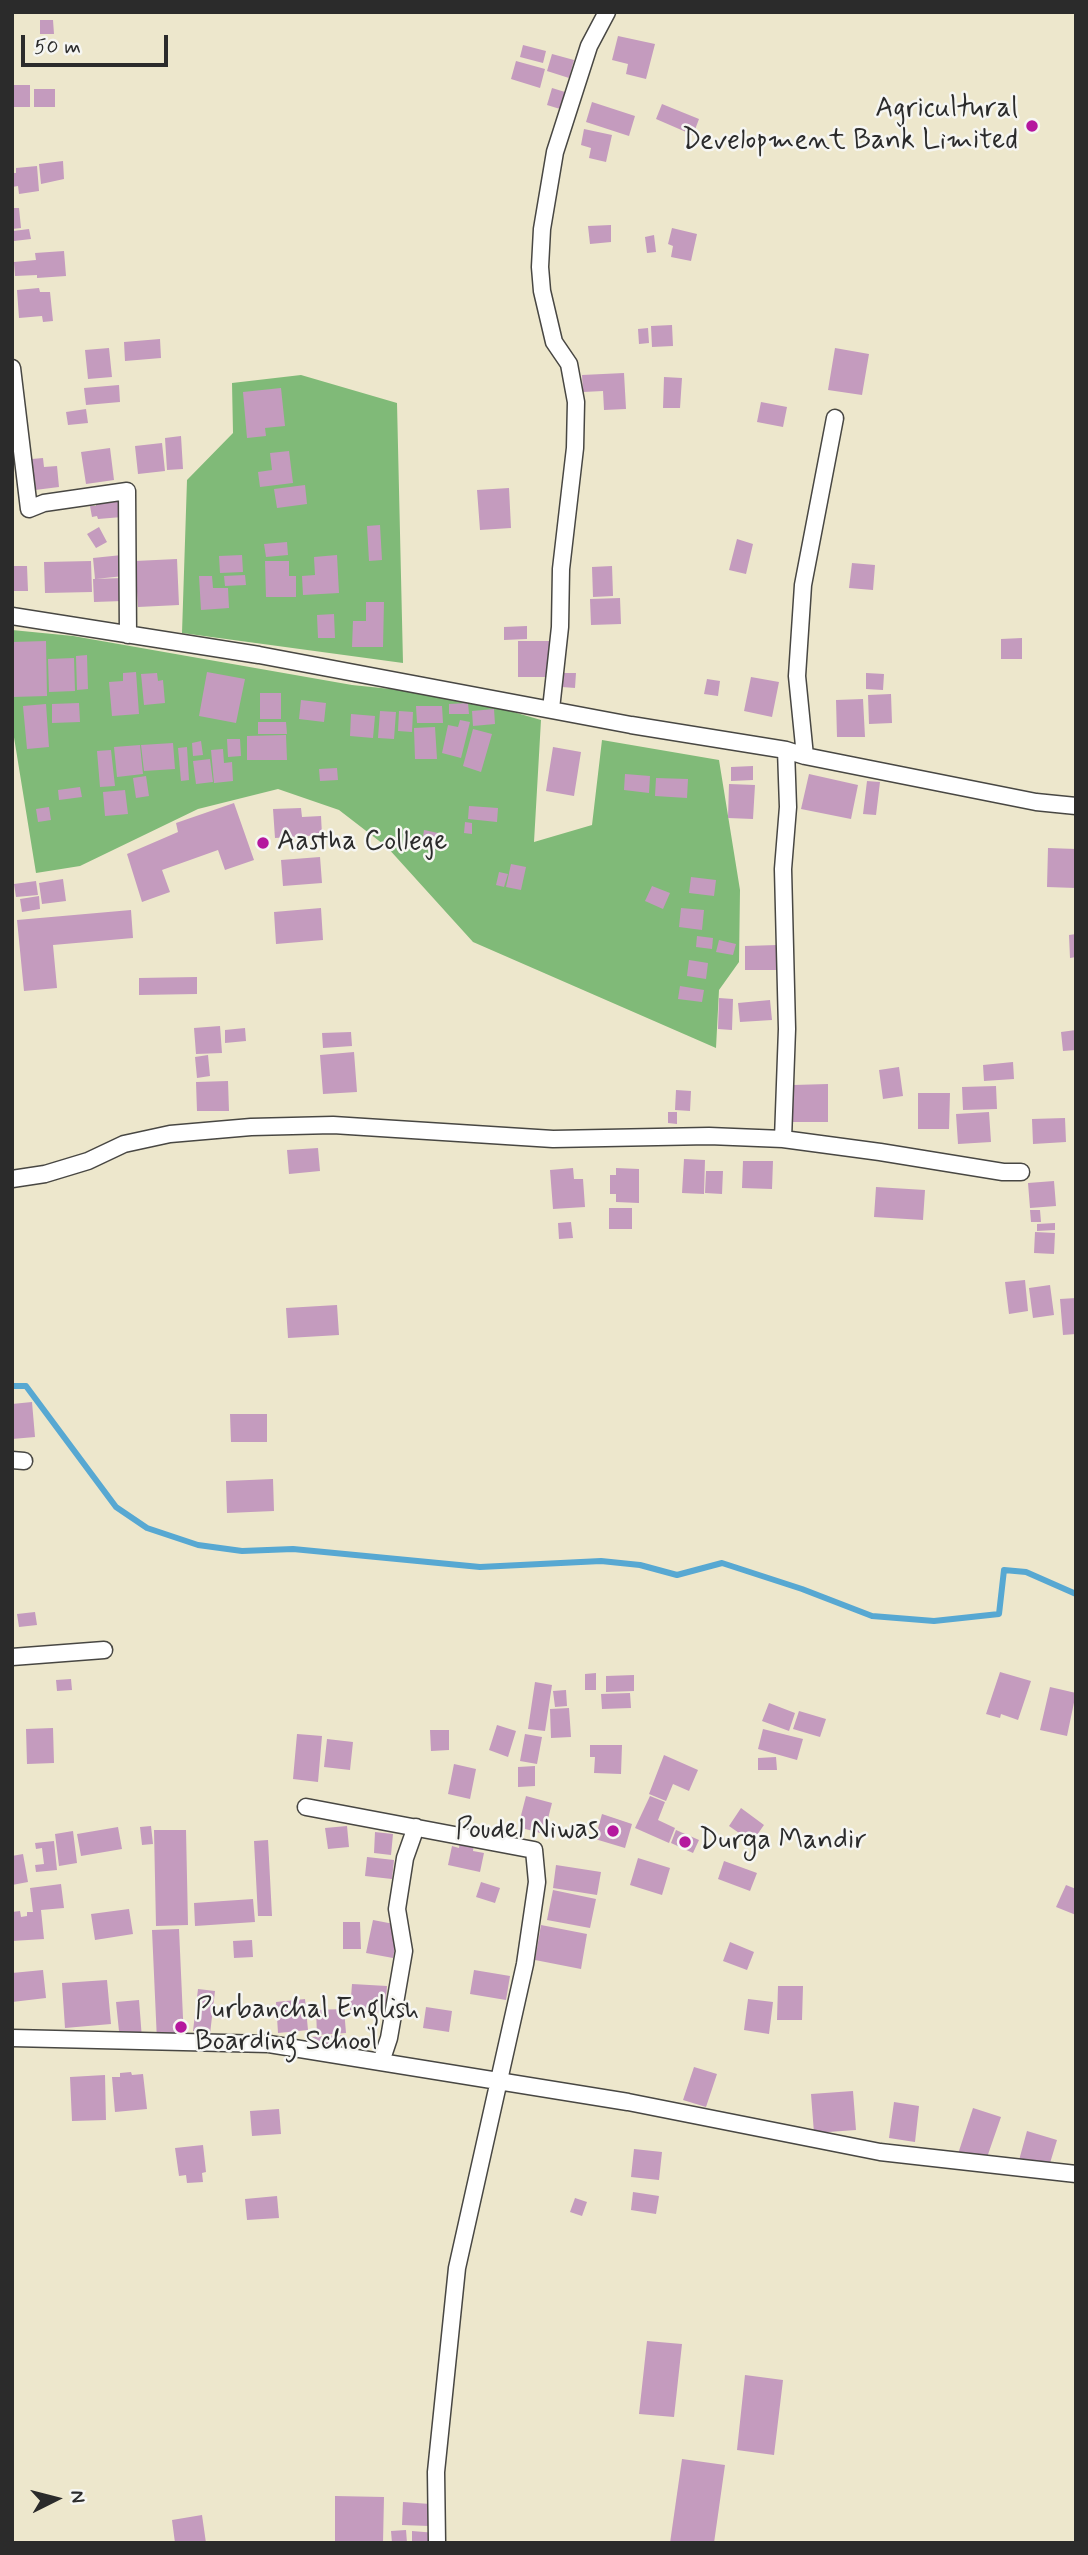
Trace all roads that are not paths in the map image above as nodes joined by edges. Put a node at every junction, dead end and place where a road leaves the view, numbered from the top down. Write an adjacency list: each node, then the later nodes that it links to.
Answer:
1 (607, 12): 6 (street)
2 (12, 368): 5 (street)
3 (835, 418): 8 (street)
4 (12, 616): 5 (street)
5 (128, 635): 6 (street)
6 (551, 709): 7 (street)
7 (786, 750): 8 (street); 10 (street)
8 (805, 756): 9 (street)
9 (1076, 806)
10 (783, 1139): 11 (street); 12 (street)
11 (1021, 1172)
12 (12, 1180)
13 (104, 1650): 14 (street)
14 (12, 1657)
15 (306, 1807): 16 (street)
16 (416, 1828): 18 (street); 19 (street)
17 (12, 2038): 18 (street)
18 (381, 2062): 19 (street)
19 (498, 2081): 20 (street); 21 (street)
20 (1076, 2174)
21 (437, 2543)

